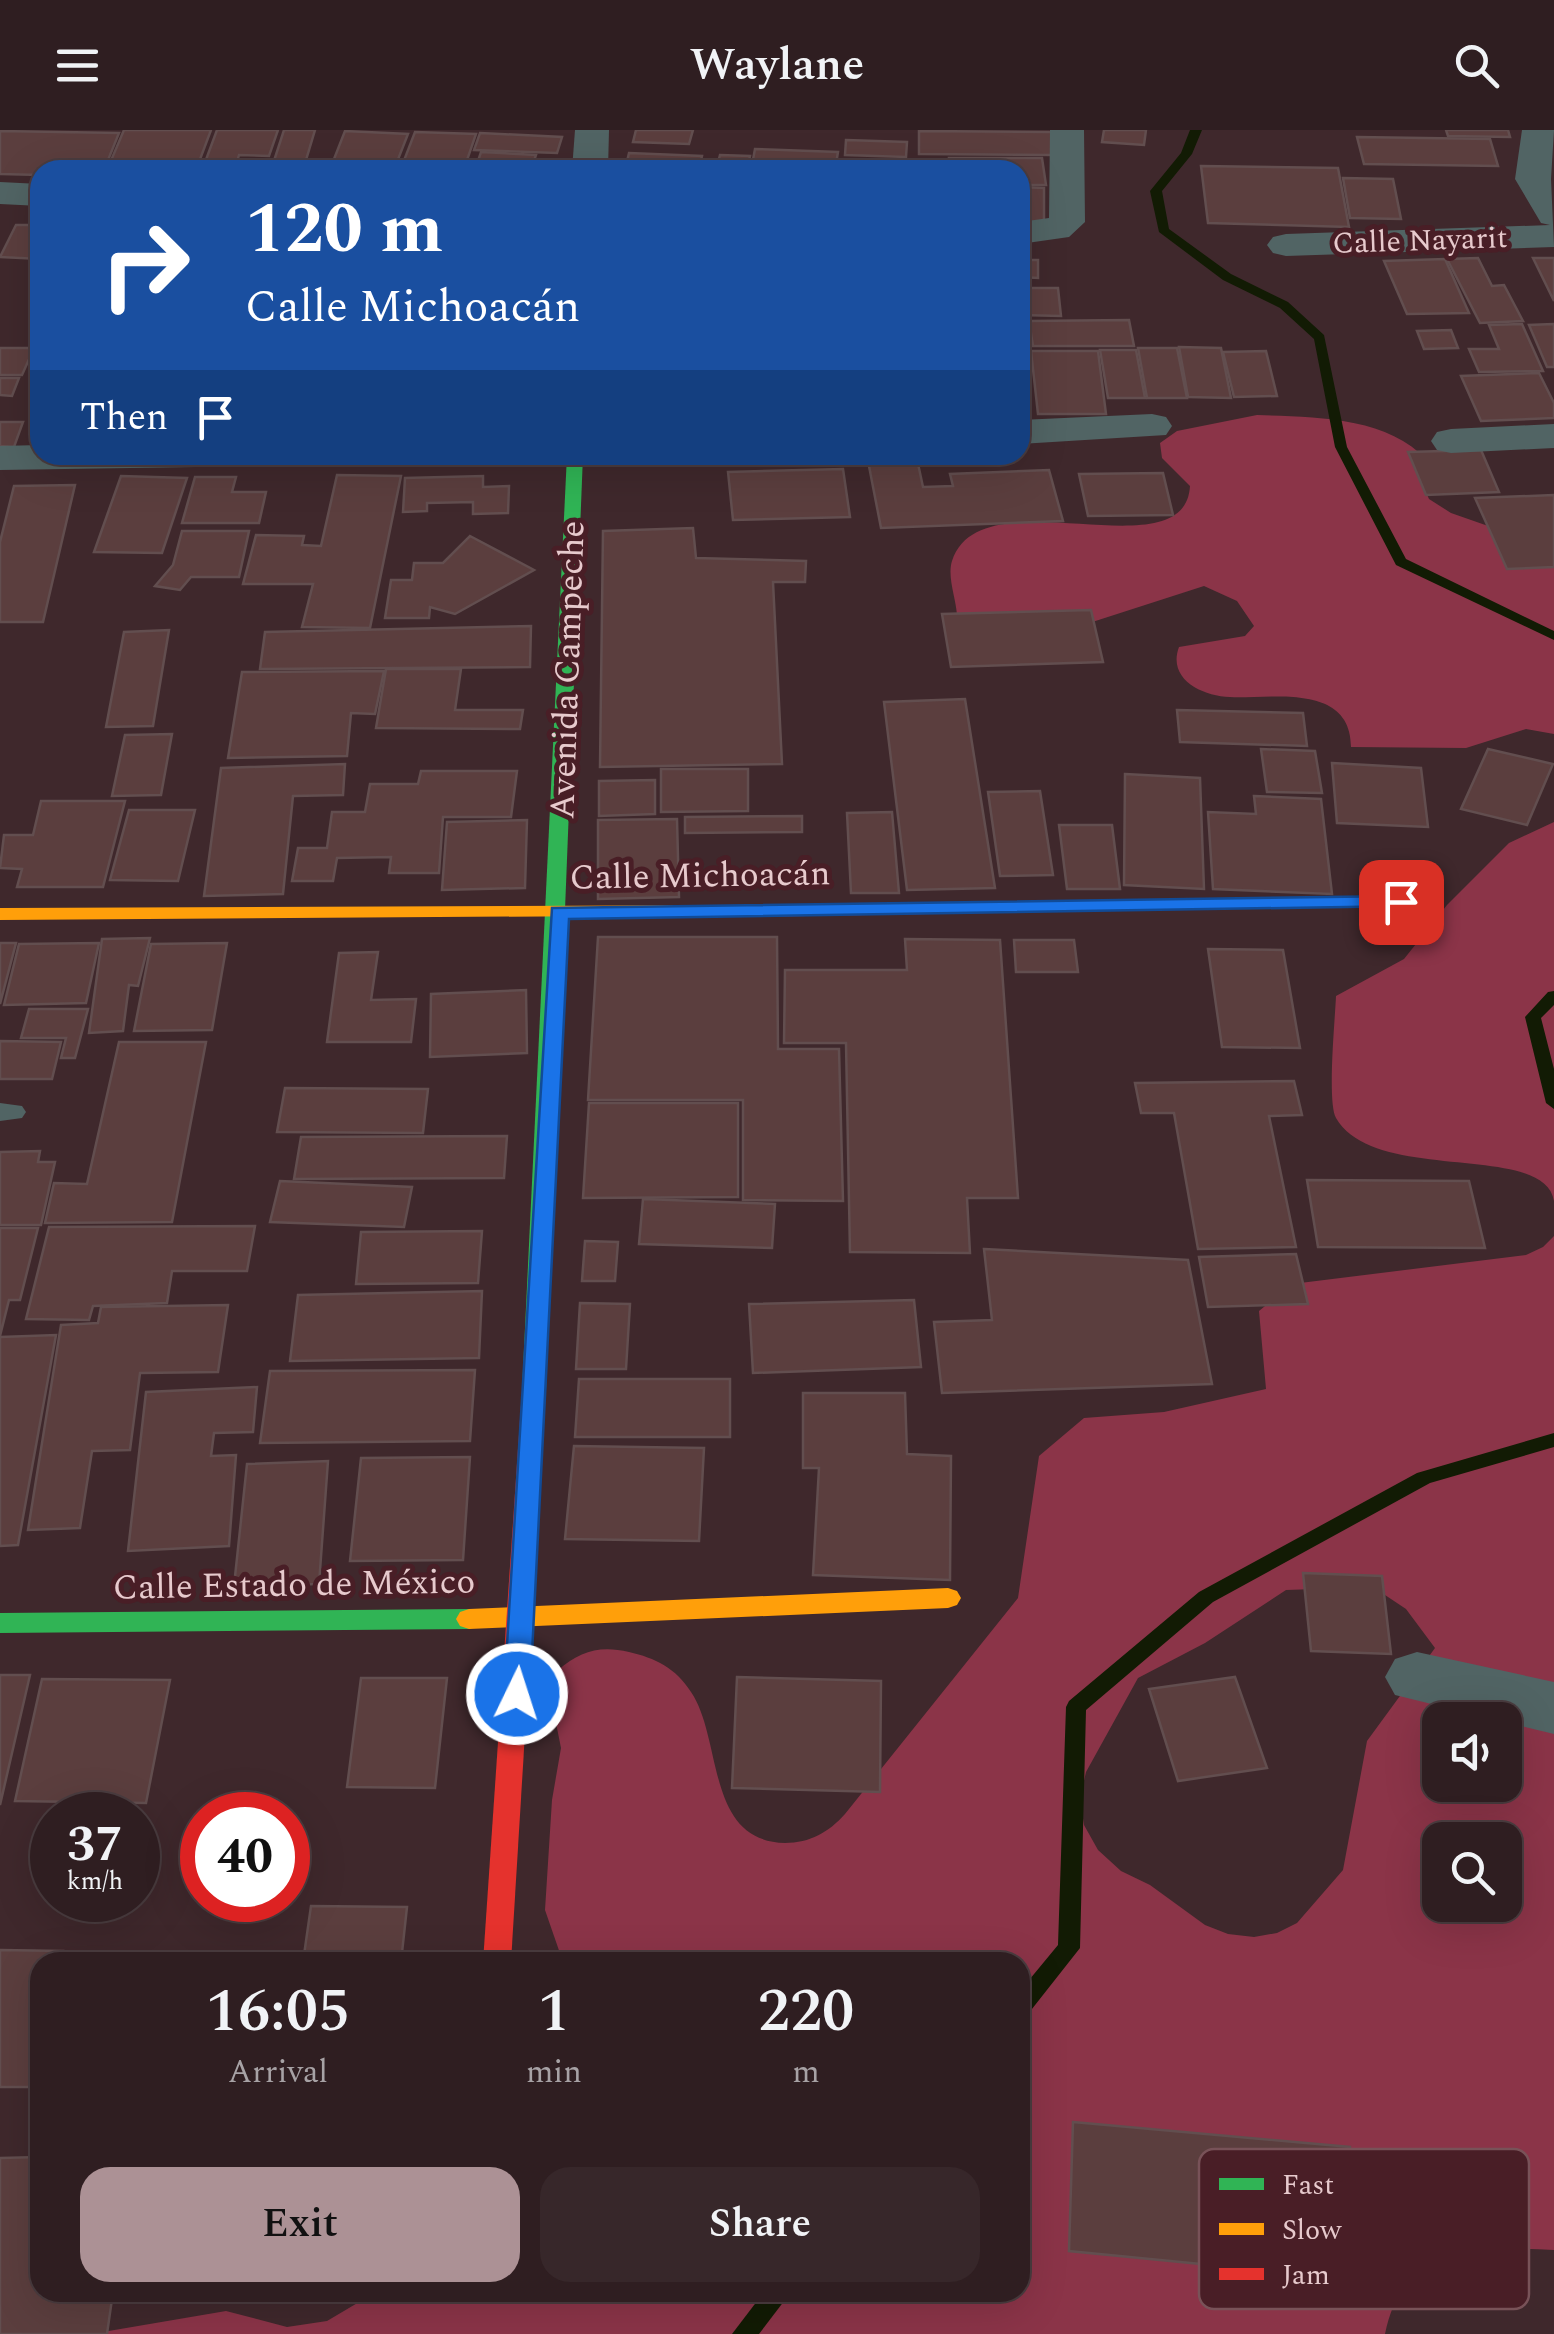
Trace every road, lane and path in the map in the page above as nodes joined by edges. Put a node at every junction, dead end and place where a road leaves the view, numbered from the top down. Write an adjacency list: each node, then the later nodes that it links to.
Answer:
1 (592, 130): 4 (street)
2 (1068, 130): 8 (street)
3 (1539, 130): 7 (street)
4 (590, 160)
5 (0, 193): 6 (street)
6 (30, 194)
7 (1554, 215)
8 (1038, 231)
9 (1554, 236): 10 (street, Calle Nayarit)
10 (1286, 246)
11 (1152, 426): 12 (street)
12 (1030, 432)
13 (1554, 436): 14 (street)
14 (1451, 441)
15 (0, 458): 16 (street)
16 (30, 458)
17 (576, 465): 19 (street, Avenida Campeche)
18 (1401, 902): 19 (street, Calle Michoacán)
19 (559, 913): 20 (street, Calle Michoacán); 22 (street, Avenida Campeche)
20 (0, 914)
21 (948, 1598): 22 (street, Calle Estado de México)
22 (523, 1618): 23 (street, Calle Estado de México); 26 (street, Avenida Campeche)
23 (0, 1624)
24 (1416, 1676): 25 (street)
25 (1554, 1708)
26 (498, 1952)

